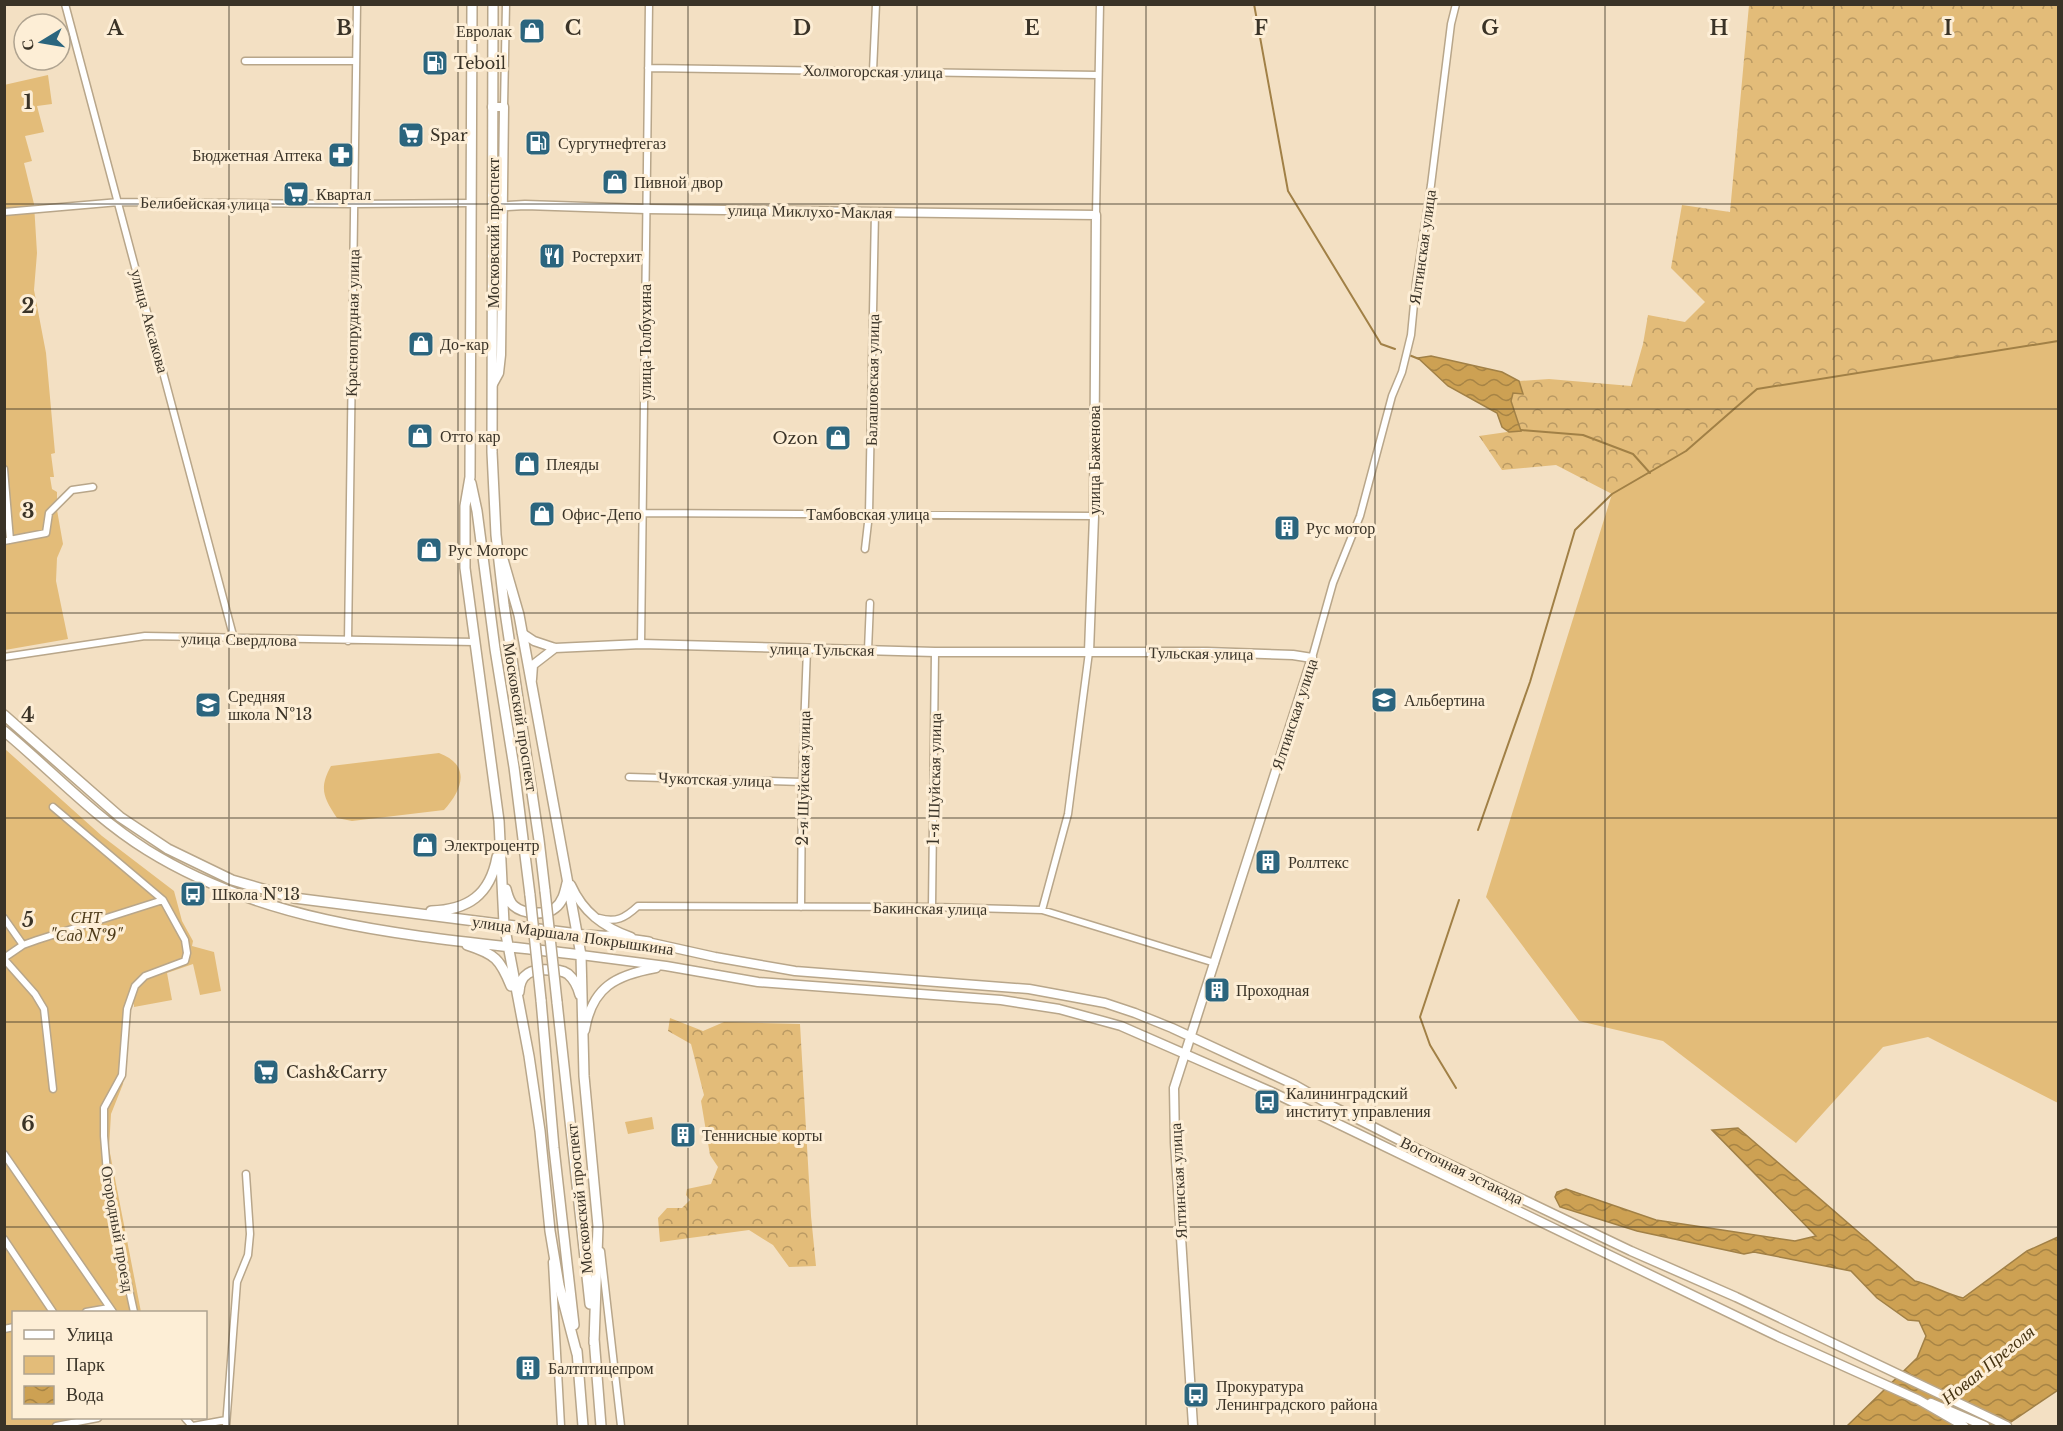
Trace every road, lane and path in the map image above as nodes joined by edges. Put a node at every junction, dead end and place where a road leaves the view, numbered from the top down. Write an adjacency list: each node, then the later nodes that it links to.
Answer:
1 (65, 4): 18 (street, улица Аксакова)
2 (357, 4): 10 (street, Краснопрудная улица)
3 (472, 4): 19 (main road, Московский проспект)
4 (492, 4): 15 (main road, Московский проспект)
5 (506, 4): 16 (street)
6 (649, 4): 12 (street, улица Толбухина)
7 (876, 4): 13 (street)
8 (1100, 4): 14 (street, улица Баженова)
9 (1456, 4): 50 (street, Ялтинская улица)
10 (356, 61): 11 (street); 20 (street, Краснопрудная улица)
11 (245, 62)
12 (648, 68): 13 (street, Холмогорская улица); 24 (street, улица Толбухина)
13 (873, 70): 14 (street, Холмогорская улица)
14 (1098, 75): 27 (street, улица Баженова)
15 (492, 107): 16 (main road); 22 (main road, Московский проспект)
16 (504, 107): 17 (main road)
17 (504, 187): 21 (main road); 23 (main road)
18 (119, 202): 20 (street, Белибейская улица); 25 (street, Белибейская улица); 40 (street, улица Аксакова)
19 (471, 203): 20 (street, Белибейская улица); 30 (main road, Московский проспект)
20 (354, 204): 41 (street, Краснопрудная улица)
21 (525, 205): 23 (main road, улица Миклухо-Маклая); 24 (main road, улица Миклухо-Маклая)
22 (493, 207): 23 (main road, улица Миклухо-Маклая); 28 (main road, Московский проспект)
23 (504, 207): 28 (main road)
24 (646, 209): 26 (main road, улица Миклухо-Маклая); 32 (street, улица Толбухина)
25 (4, 212)
26 (875, 212): 27 (main road, улица Миклухо-Маклая); 33 (street, Балашовская улица)
27 (1096, 215): 34 (main road, улица Баженова)
28 (493, 384): 36 (main road, Московский проспект)
29 (4, 469): 35 (street)
30 (470, 477): 42 (main road); 93 (main road, Московский проспект, bridge)
31 (93, 487): 35 (street)
32 (644, 513): 33 (street, Тамбовская улица); 43 (street, улица Толбухина)
33 (869, 514): 34 (street, Тамбовская улица); 37 (street, Балашовская улица)
34 (1094, 516): 48 (main road, улица Баженова)
35 (7, 540)
36 (497, 542): 39 (main road); 92 (main road, Московский проспект, bridge)
37 (865, 549)
38 (870, 603): 46 (street)
39 (522, 633): 44 (main road); 51 (main road)
40 (234, 639): 41 (street, улица Свердлова); 49 (street, улица Свердлова)
41 (348, 641): 42 (street, улица Свердлова)
42 (475, 642): 57 (main road)
43 (641, 644): 44 (main road, улица Тульская); 45 (main road, улица Тульская)
44 (555, 648): 51 (main road)
45 (807, 649): 46 (main road, улица Тульская); 55 (street, 2-я Шуйская улица)
46 (868, 650): 47 (main road, улица Тульская)
47 (935, 652): 48 (main road, улица Тульская); 62 (street, 1-я Шуйская улица)
48 (1089, 652): 50 (main road, Тульская улица); 63 (street, улица Баженова)
49 (4, 657)
50 (1312, 658): 76 (main road, Ялтинская улица)
51 (531, 683): 59 (main road)
52 (4, 715): 64 (main road, улица Маршала Покрышкина)
53 (4, 731): 70 (main road, улица Маршала Покрышкина)
54 (629, 777): 55 (street, Чукотская улица)
55 (802, 782): 61 (street, 2-я Шуйская улица)
56 (53, 807): 60 (street)
57 (500, 840): 58 (main road); 64 (main road)
58 (501, 873): 59 (main road); 67 (main road)
59 (568, 880): 65 (main road); 68 (main road)
60 (163, 900): 72 (street); 91 (street, Огородный проезд)
61 (801, 907): 62 (street, Бакинская улица); 65 (street, Бакинская улица)
62 (932, 907): 63 (street, Бакинская улица)
63 (1042, 910): 76 (street, Бакинская улица)
64 (402, 912): 67 (main road, улица Маршала Покрышкина)
65 (589, 914): 71 (main road)
66 (4, 918): 72 (street)
67 (504, 924): 68 (main road, улица Маршала Покрышкина); 73 (main road)
68 (578, 934): 69 (main road, улица Маршала Покрышкина); 74 (main road)
69 (608, 936): 71 (main road, улица Маршала Покрышкина)
70 (449, 939): 73 (main road, улица Маршала Покрышкина); 78 (main road)
71 (649, 942): 80 (main road, улица Маршала Покрышкина)
72 (23, 945): 75 (street)
73 (508, 946): 74 (main road, улица Маршала Покрышкина); 78 (main road)
74 (581, 955): 77 (main road, улица Маршала Покрышкина); 79 (main road)
75 (4, 958): 83 (street)
76 (1215, 963): 80 (main road, Ялтинская улица)
77 (666, 966): 81 (main road); 82 (main road, улица Маршала Покрышкина)
78 (518, 1002): 79 (main road); 87 (main road)
79 (583, 1003): 81 (main road)
80 (1191, 1036): 82 (main road, Ялтинская улица); 106 (main road, Восточная эстакада)
81 (583, 1043): 86 (main road)
82 (1184, 1054): 94 (main road, Восточная эстакада); 103 (main road, Ялтинская улица)
83 (53, 1089)
84 (4, 1154): 89 (street)
85 (246, 1174): 96 (street)
86 (598, 1226): 92 (main road); 102 (street, Московский проспект)
87 (550, 1231): 93 (main road); 99 (street)
88 (4, 1239): 90 (street)
89 (111, 1310)
90 (52, 1311)
91 (134, 1311)
92 (594, 1343): 101 (main road, Московский проспект)
93 (577, 1354): 100 (main road, Московский проспект)
94 (1919, 1400): 104 (main road); 105 (main road)
95 (93, 1419): 97 (street)
96 (226, 1423): 98 (street)
97 (56, 1426)
98 (192, 1426)
99 (561, 1426)
100 (583, 1426)
101 (601, 1426)
102 (621, 1426)
103 (1193, 1426)
104 (1964, 1426)
105 (1985, 1426)
106 (2007, 1426)

